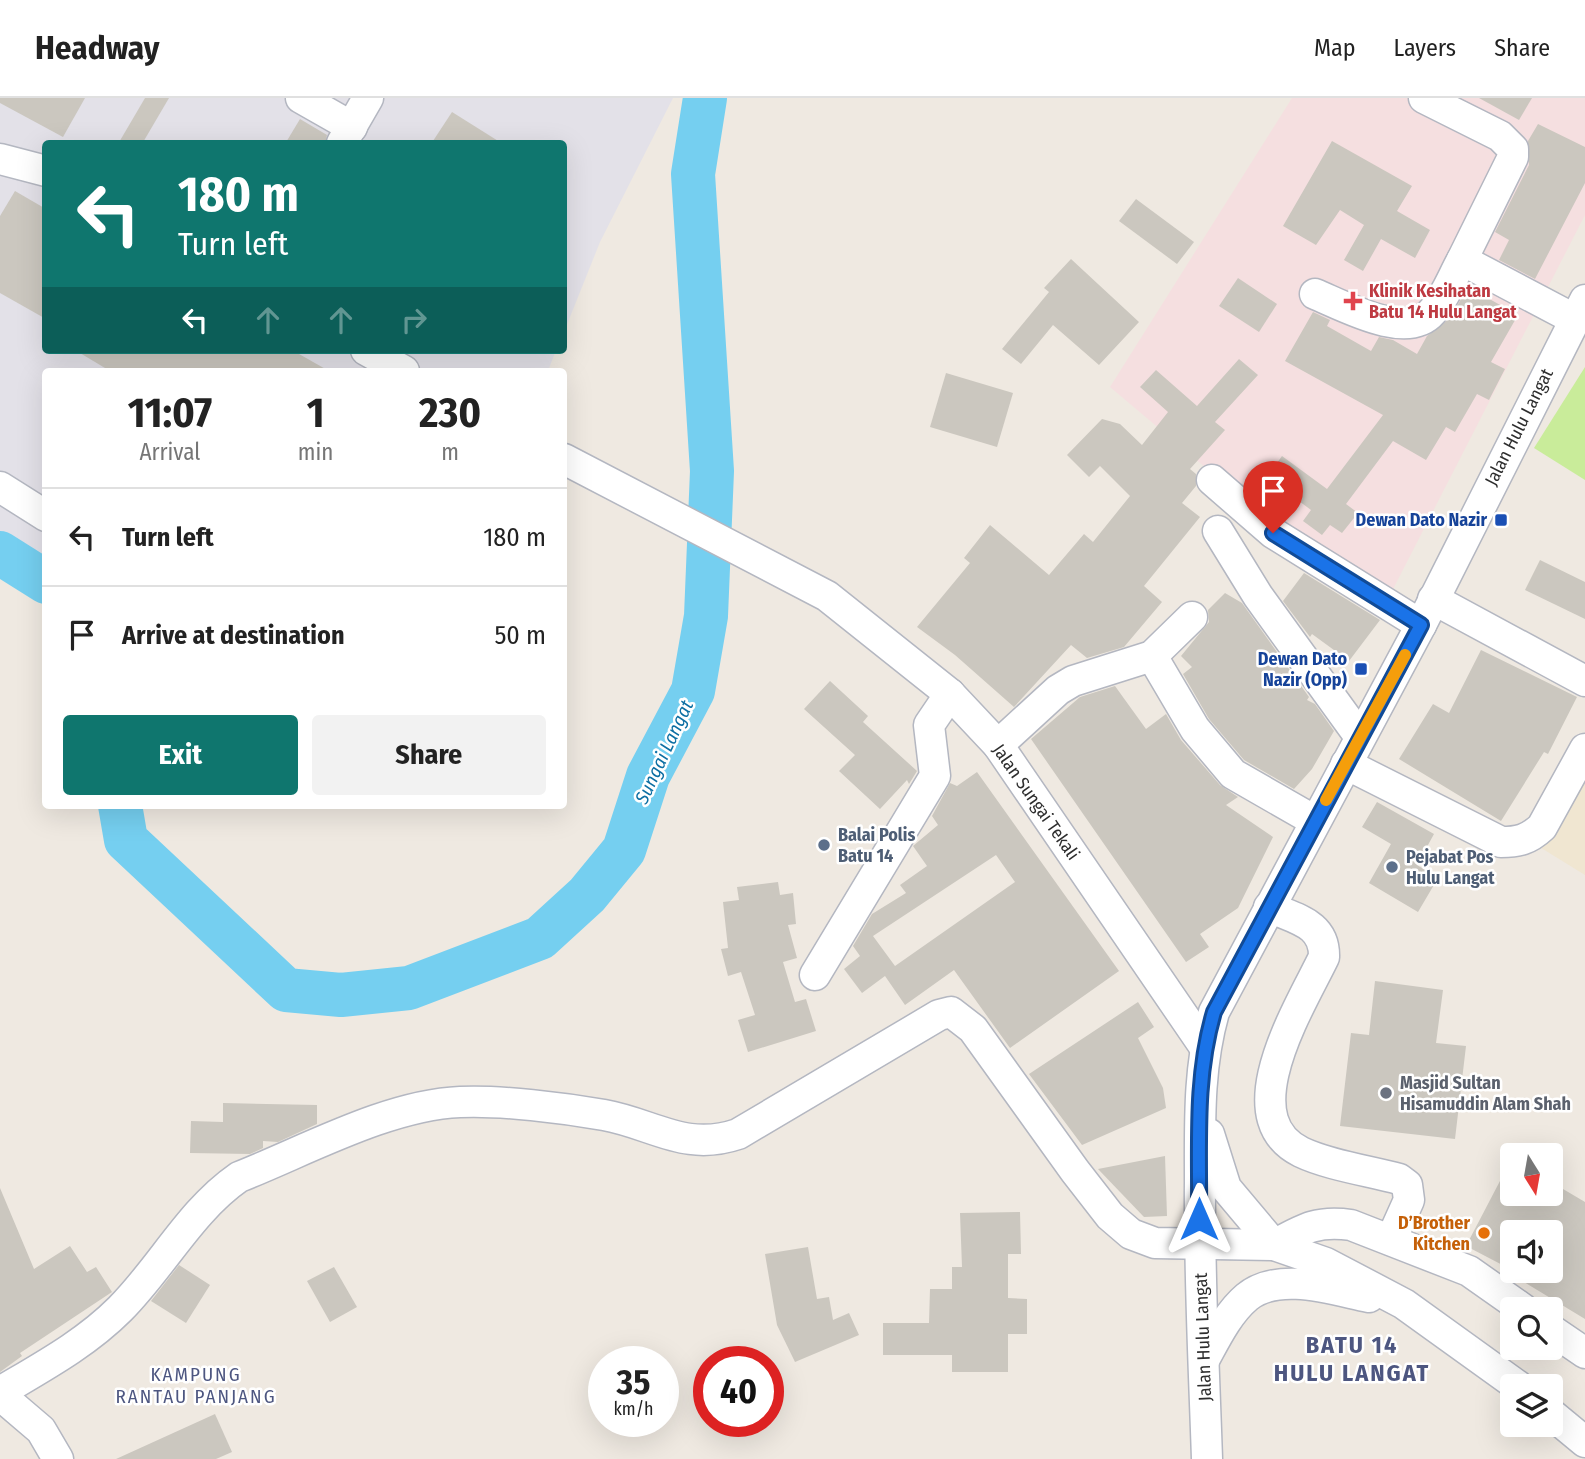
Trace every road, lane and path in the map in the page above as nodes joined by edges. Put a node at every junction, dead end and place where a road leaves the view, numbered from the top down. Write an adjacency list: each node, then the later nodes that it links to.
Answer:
1 (301, 98): 4 (street)
2 (368, 98): 4 (street)
3 (1424, 98): 7 (street)
4 (347, 135)
5 (0, 159): 6 (street)
6 (42, 170)
7 (1462, 260): 8 (street); 9 (street)
8 (1315, 294)
9 (1579, 310): 17 (street, Jalan Hulu Langat)
10 (373, 354): 11 (street)
11 (399, 368)
12 (567, 461): 21 (street, Jalan Sungai Tekali)
13 (1212, 480): 17 (street)
14 (0, 487): 15 (street)
15 (42, 513)
16 (1218, 531): 22 (street)
17 (1427, 612): 20 (street); 22 (street, Jalan Hulu Langat)
18 (1192, 617): 19 (street)
19 (1152, 656): 23 (street); 26 (street)
20 (1585, 681)
21 (950, 694): 23 (street, Jalan Sungai Tekali); 28 (street)
22 (1360, 737): 25 (street, Jalan Hulu Langat)
23 (998, 745): 29 (street, Jalan Sungai Tekali)
24 (1585, 749): 25 (street)
25 (1346, 764): 26 (street, Jalan Hulu Langat)
26 (1315, 821): 27 (street, Jalan Hulu Langat)
27 (1269, 907): 29 (street, Jalan Hulu Langat); 30 (street)
28 (815, 975)
29 (1204, 1046): 31 (street, Jalan Hulu Langat); 32 (street)
30 (1391, 1240): 32 (street); 33 (street)
31 (1199, 1243): 32 (street); 37 (street, Jalan Hulu Langat); 39 (street)
32 (1274, 1245): 34 (street)
33 (1506, 1297)
34 (1404, 1304): 37 (street); 38 (street)
35 (1563, 1338): 36 (street)
36 (1585, 1353)
37 (1204, 1360): 43 (street, Jalan Hulu Langat)
38 (1501, 1374)
39 (0, 1394): 42 (street)
40 (1563, 1424): 41 (street)
41 (1585, 1442)
42 (58, 1459)
43 (1208, 1459)

